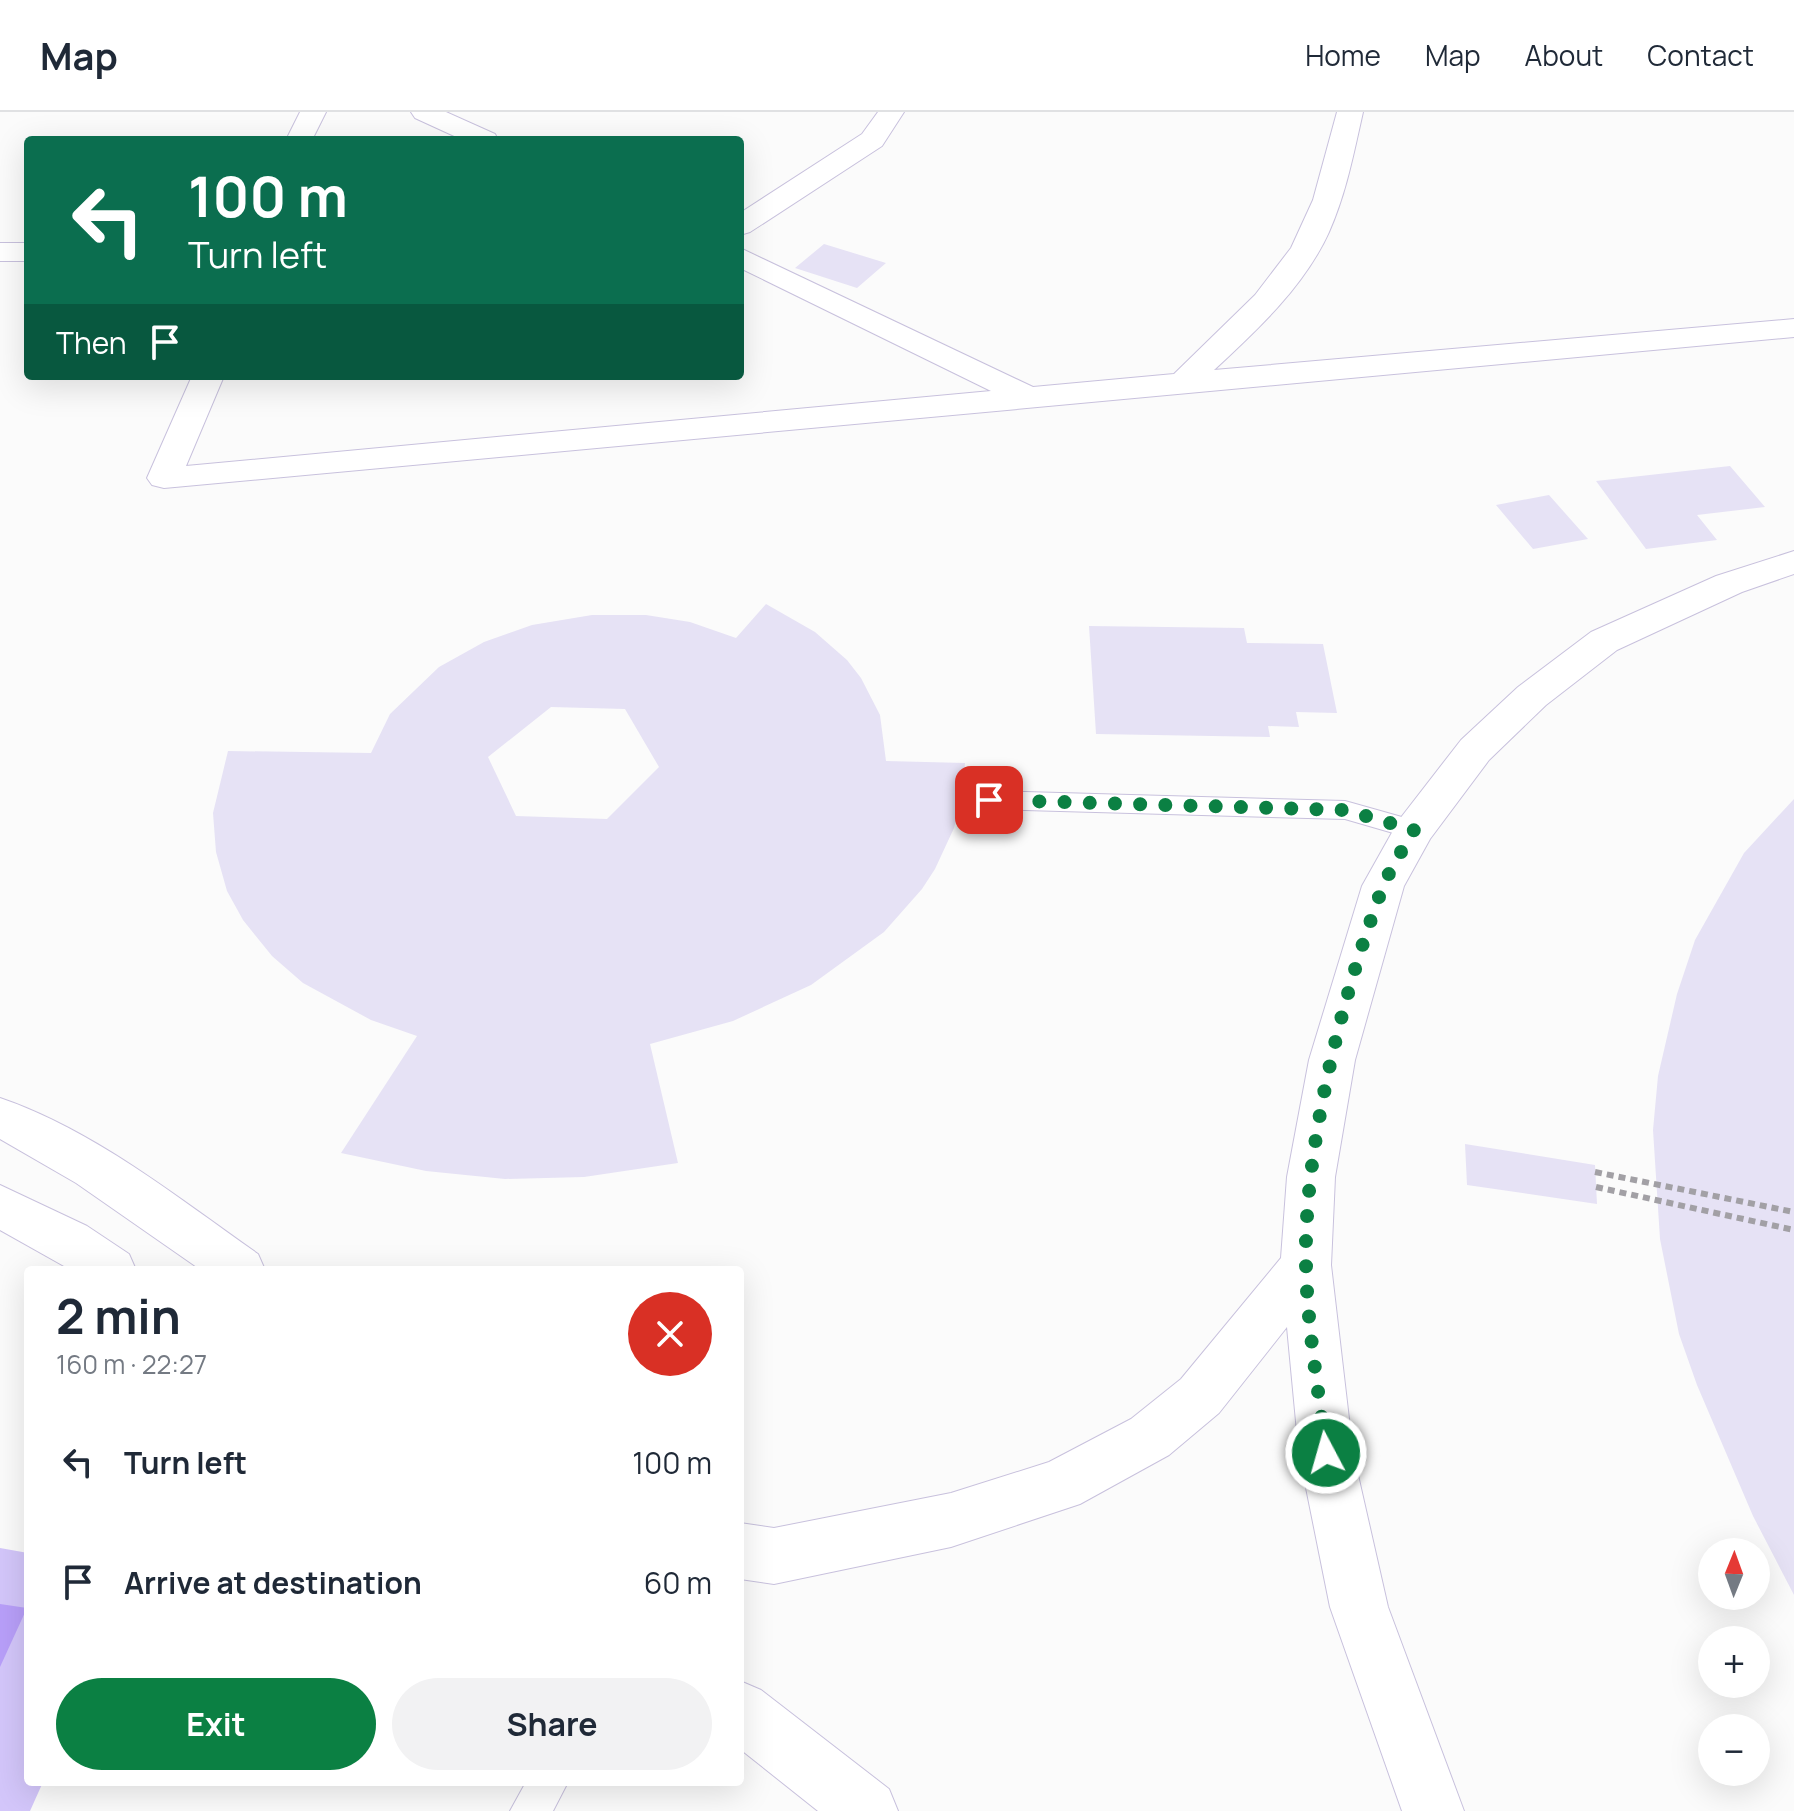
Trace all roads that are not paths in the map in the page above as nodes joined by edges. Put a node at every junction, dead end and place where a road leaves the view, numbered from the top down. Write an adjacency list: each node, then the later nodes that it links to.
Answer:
1 (313, 112): 5 (street)
2 (424, 112): 6 (street)
3 (891, 112): 7 (street)
4 (1350, 112): 13 (street)
5 (301, 136)
6 (476, 136)
7 (744, 223)
8 (0, 252): 9 (street)
9 (24, 252)
10 (744, 259): 14 (street)
11 (1794, 328): 13 (street)
12 (206, 380): 14 (street)
13 (1185, 381): 14 (street)
14 (1030, 398)
15 (1794, 562): 17 (street)
16 (989, 800): 17 (lane)
17 (1414, 830): 20 (street)
18 (0, 1117): 22 (street)
19 (0, 1206): 21 (street)
20 (1306, 1265): 23 (street); 28 (street)
21 (105, 1266)
22 (234, 1266)
23 (744, 1552)
24 (744, 1714): 27 (street)
25 (546, 1786): 26 (lane)
26 (530, 1811)
27 (867, 1811)
28 (1433, 1811)

